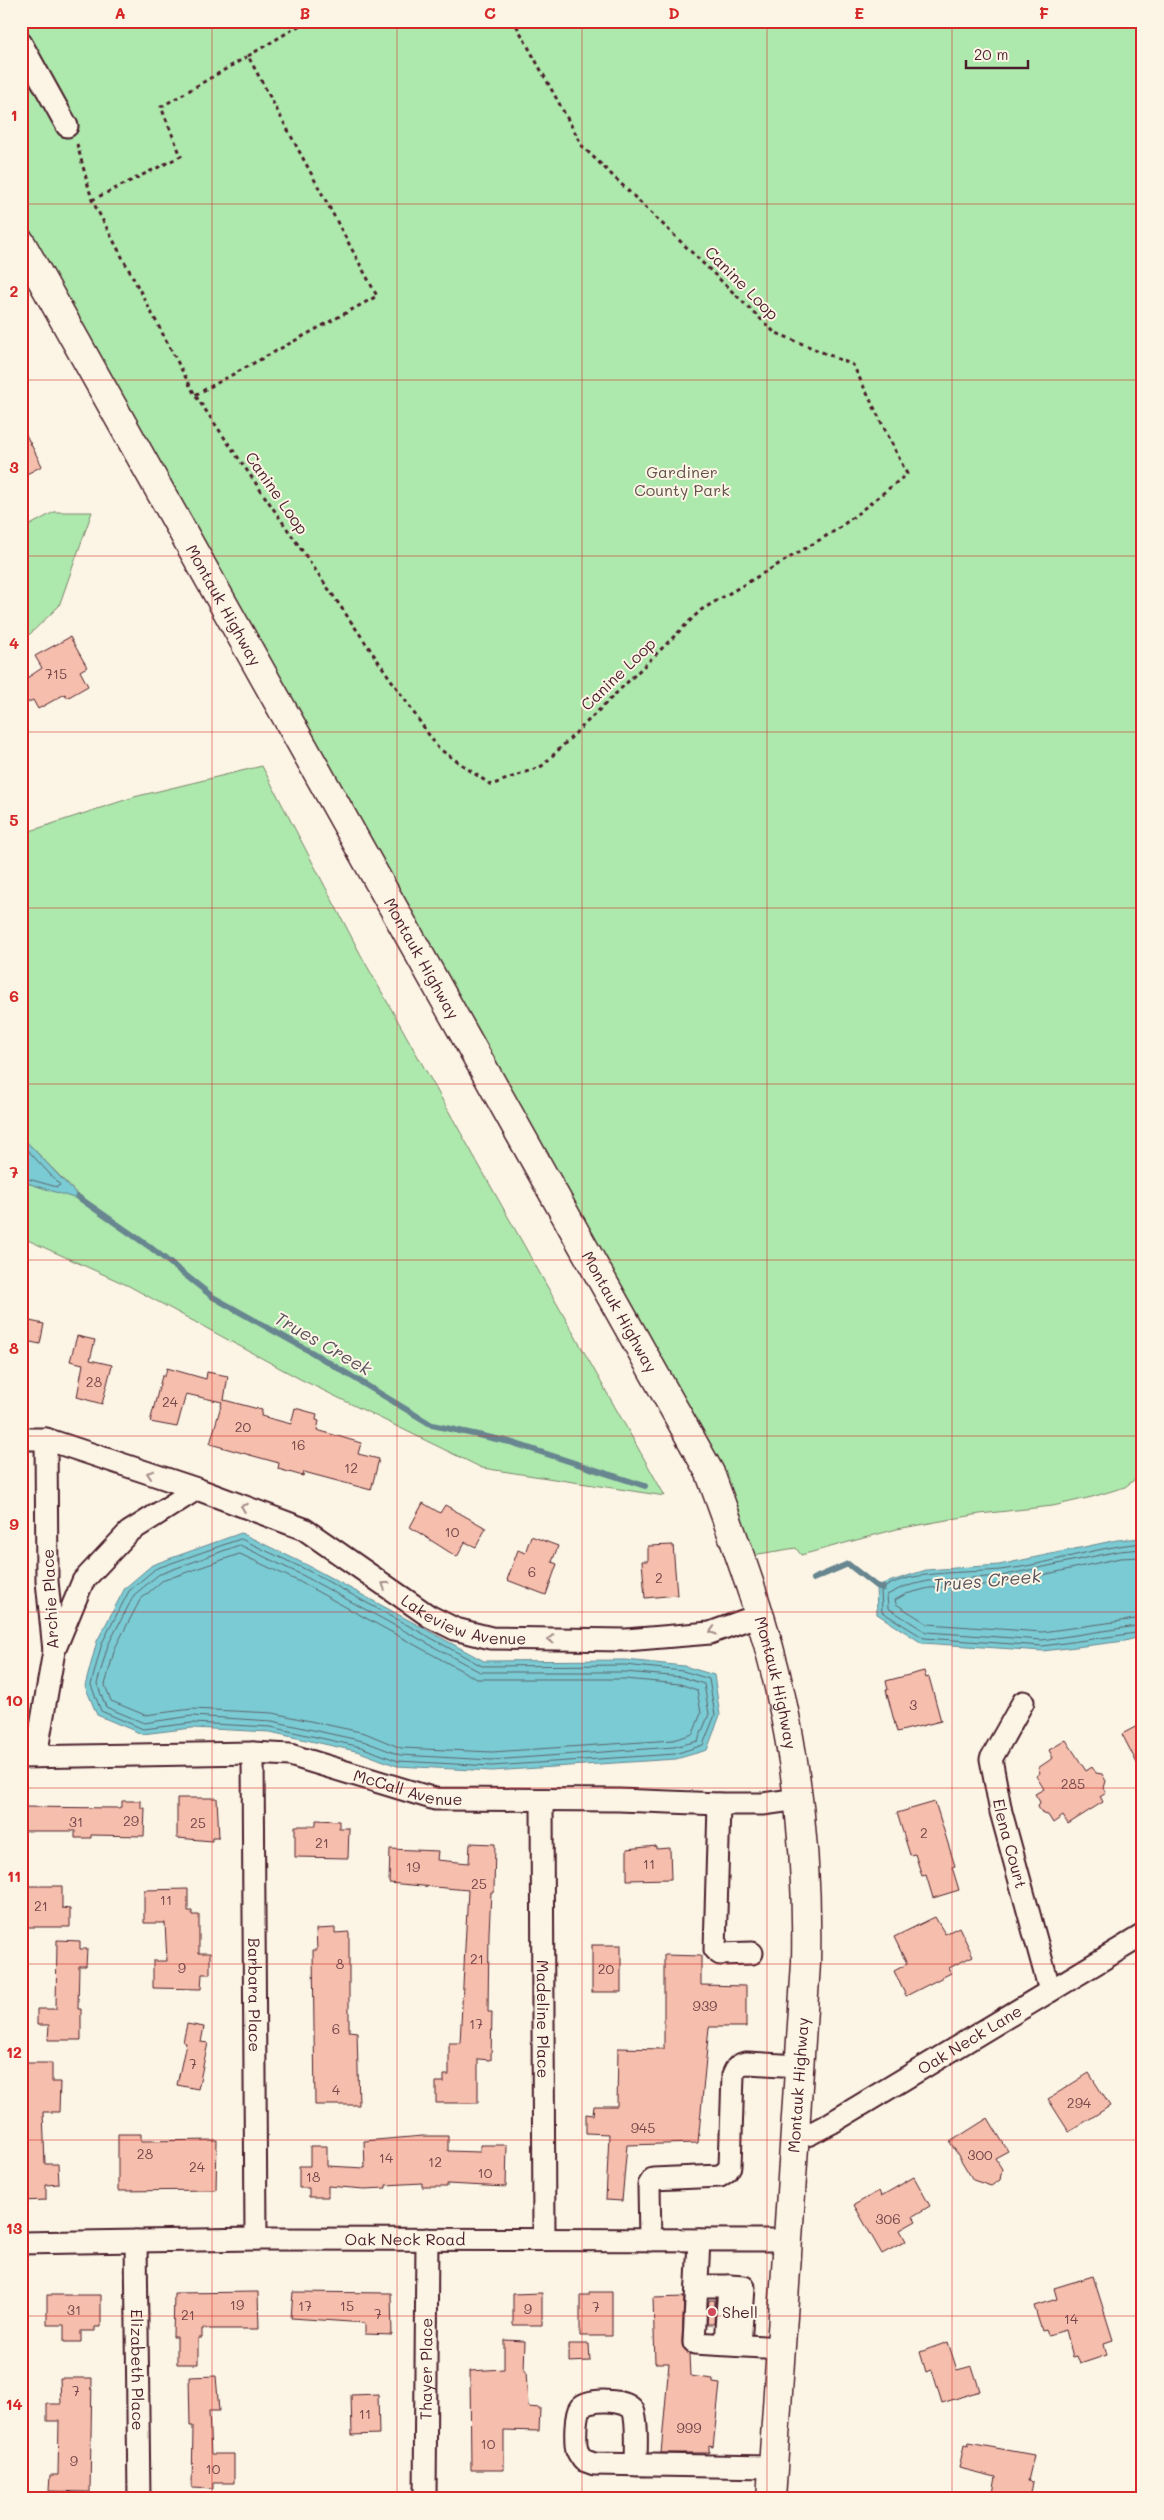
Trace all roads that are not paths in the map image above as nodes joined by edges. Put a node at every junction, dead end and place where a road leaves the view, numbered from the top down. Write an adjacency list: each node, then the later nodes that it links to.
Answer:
1 (21, 43): 2 (street)
2 (67, 126)
3 (21, 243): 7 (main road, Montauk Highway)
4 (21, 1439): 5 (street, Lakeview Avenue)
5 (46, 1440): 6 (street, Lakeview Avenue, one-way to 5); 8 (street, Archie Place)
6 (196, 1489): 7 (street, Lakeview Avenue, one-way to 6); 8 (street)
7 (759, 1615): 12 (main road, Montauk Highway)
8 (54, 1650): 11 (street, Archie Place)
9 (1022, 1702): 17 (street, Elena Court)
10 (253, 1753): 11 (street, McCall Avenue); 13 (street, McCall Avenue); 21 (street, Barbara Place)
11 (29, 1756)
12 (799, 1799): 14 (street, McCall Avenue); 18 (main road, Montauk Highway)
13 (542, 1800): 14 (street, McCall Avenue); 20 (street, Madeline Place)
14 (719, 1804): 16 (street)
15 (1143, 1935): 17 (street, Oak Neck Lane)
16 (752, 1953)
17 (1050, 1991): 19 (street, Oak Neck Lane)
18 (799, 2066): 19 (main road, Montauk Highway); 23 (street)
19 (794, 2138): 25 (main road, Montauk Highway)
20 (544, 2238): 22 (street, Oak Neck Road); 23 (street, Oak Neck Road)
21 (256, 2239): 22 (street, Oak Neck Road); 26 (street, Oak Neck Road)
22 (427, 2239): 34 (street, Thayer Place)
23 (650, 2240): 24 (street, Oak Neck Road)
24 (699, 2240): 25 (street, Oak Neck Road); 28 (street)
25 (787, 2240): 30 (main road, Montauk Highway)
26 (136, 2242): 27 (street, Oak Neck Road); 33 (street, Elizabeth Place)
27 (21, 2243)
28 (697, 2286): 29 (street); 29 (street)
29 (733, 2345): 30 (street)
30 (781, 2348): 32 (main road, Montauk Highway)
31 (636, 2464): 32 (street)
32 (773, 2467): 35 (main road, Montauk Highway)
33 (139, 2499)
34 (426, 2499)
35 (771, 2499)

